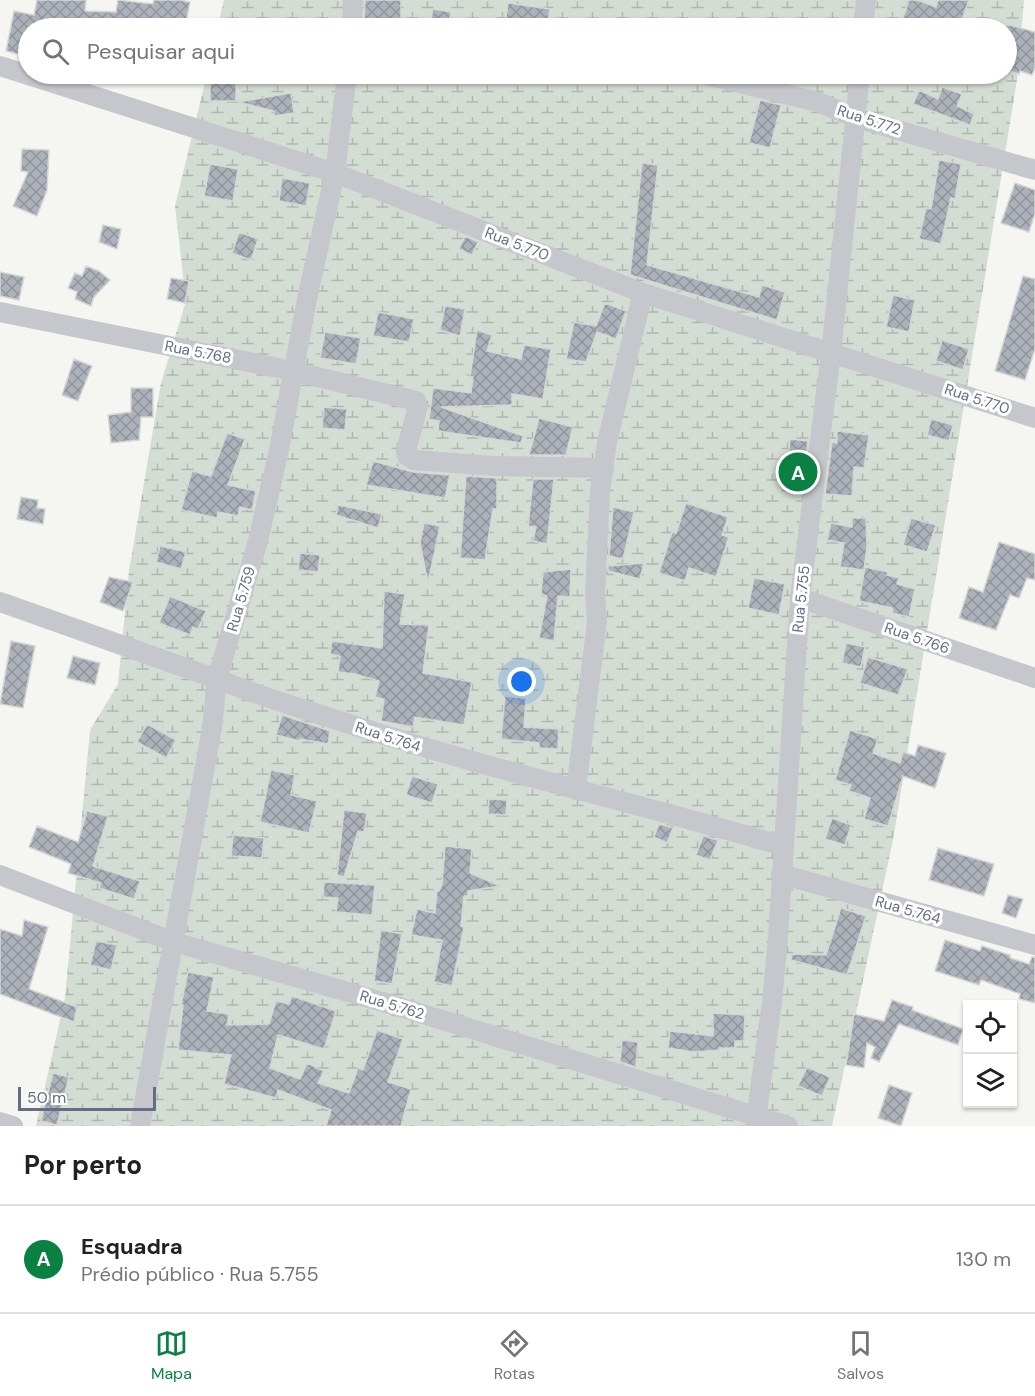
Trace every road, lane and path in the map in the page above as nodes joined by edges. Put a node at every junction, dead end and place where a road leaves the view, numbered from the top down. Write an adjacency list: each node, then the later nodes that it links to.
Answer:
1 (353, 0): 3 (street)
2 (866, 0): 4 (street)
3 (352, 18)
4 (864, 18)
5 (0, 66): 6 (street, Rua 5.770)
6 (18, 72)
7 (56, 84): 13 (street, Rua 5.770)
8 (346, 84): 13 (street, Rua 5.759)
9 (743, 84): 11 (street, Rua 5.772)
10 (859, 84): 11 (street, Rua 5.755)
11 (856, 118): 12 (street, Rua 5.772); 16 (street, Rua 5.755)
12 (1035, 170)
13 (335, 173): 14 (street, Rua 5.770); 17 (street, Rua 5.759)
14 (643, 293): 16 (street, Rua 5.770); 19 (street)
15 (0, 312): 17 (street, Rua 5.768)
16 (831, 353): 18 (street, Rua 5.770); 20 (street, Rua 5.755)
17 (293, 371): 19 (street, Rua 5.768); 23 (street, Rua 5.759)
18 (1035, 418)
19 (604, 468): 24 (street)
20 (800, 598): 22 (street, Rua 5.766); 25 (street, Rua 5.755)
21 (0, 602): 23 (street, Rua 5.764)
22 (1035, 678)
23 (217, 679): 24 (street, Rua 5.764); 28 (street, Rua 5.759)
24 (576, 790): 25 (street, Rua 5.764)
25 (783, 846): 26 (street, Rua 5.755)
26 (781, 874): 29 (street, Rua 5.764); 31 (street, Rua 5.755)
27 (0, 875): 28 (street, Rua 5.762)
28 (174, 942): 31 (street, Rua 5.762); 33 (street, Rua 5.759)
29 (1035, 945)
30 (0, 1122): 32 (street)
31 (756, 1122): 34 (street, Rua 5.762)
32 (13, 1126)
33 (141, 1126)
34 (788, 1126)

